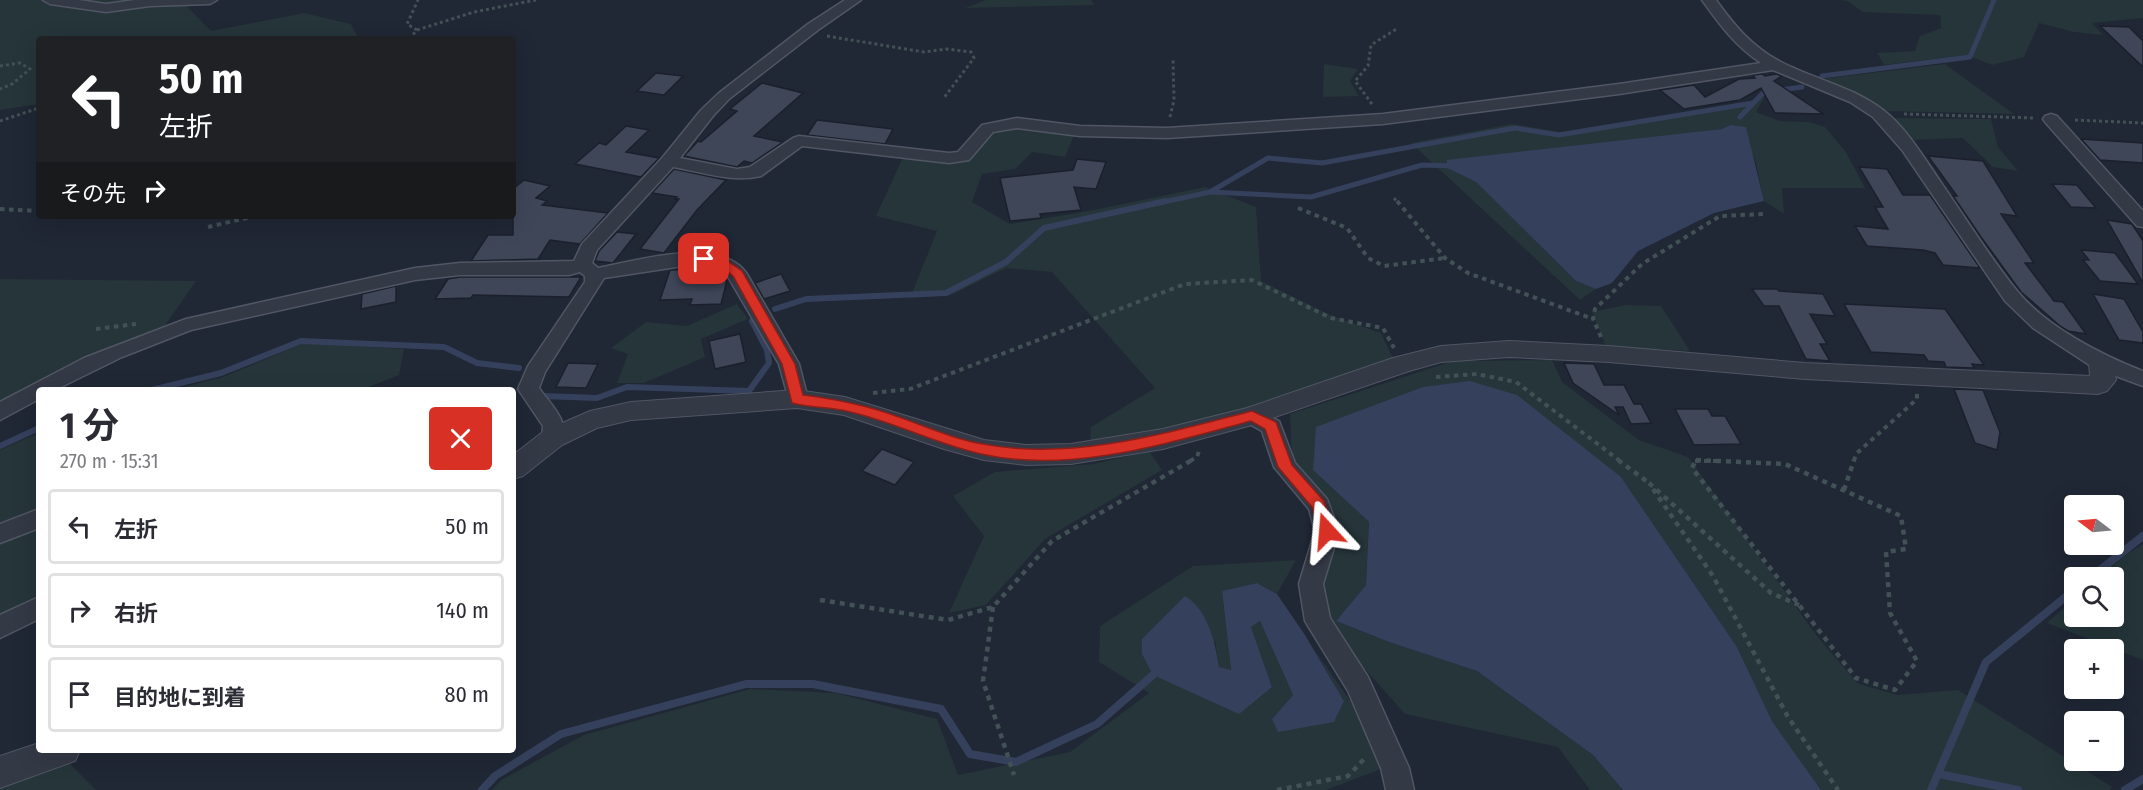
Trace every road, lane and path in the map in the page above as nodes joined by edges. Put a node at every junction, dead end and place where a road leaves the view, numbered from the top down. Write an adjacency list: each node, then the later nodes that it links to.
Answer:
1 (50, 0): 2 (street)
2 (210, 0)
3 (418, 0): 8 (path)
4 (536, 0): 8 (path)
5 (854, 0): 9 (street)
6 (1709, 0): 12 (street)
7 (1398, 28): 18 (path)
8 (417, 30): 10 (path)
9 (805, 33): 15 (path); 23 (street)
10 (412, 36)
11 (1173, 59): 22 (path)
12 (1775, 65): 17 (street); 18 (street)
13 (0, 66): 14 (path)
14 (0, 89)
15 (943, 99)
16 (36, 109): 20 (path)
17 (1879, 114): 19 (path); 36 (street)
18 (1383, 119): 22 (street)
19 (2051, 119): 21 (path); 30 (street)
20 (0, 121)
21 (2143, 123)
22 (1167, 133): 23 (street)
23 (669, 161): 33 (street)
24 (1394, 198): 32 (path)
25 (1298, 208): 32 (path)
26 (0, 209): 27 (path)
27 (36, 211)
28 (1764, 214): 34 (path)
29 (242, 219): 31 (path)
30 (2143, 222)
31 (208, 227)
32 (1445, 258): 34 (path)
33 (589, 269): 41 (street); 44 (street); 48 (street)
34 (1593, 319): 35 (path)
35 (1609, 354): 37 (street); 38 (street)
36 (2101, 363): 38 (street); 40 (street)
37 (1402, 364): 43 (path); 46 (street)
38 (1916, 376): 51 (path)
39 (1424, 378): 50 (path)
40 (2143, 379)
41 (47, 387)
42 (36, 393): 45 (street)
43 (869, 394)
44 (797, 399): 47 (street); 48 (street)
45 (0, 412)
46 (1252, 416): 47 (street); 59 (street)
47 (1208, 428): 56 (path)
48 (553, 438): 49 (street)
49 (516, 467)
50 (1649, 483): 55 (path); 65 (path)
51 (1844, 490): 55 (path); 55 (path)
52 (36, 519): 53 (street)
53 (0, 534)
54 (820, 600): 56 (path)
55 (1799, 605)
56 (993, 607): 62 (path)
57 (36, 609): 58 (street)
58 (0, 627)
59 (1383, 740): 63 (path); 64 (street)
60 (54, 753): 61 (street)
61 (0, 772)
62 (1014, 775)
63 (1277, 790)
64 (1400, 790)
65 (1838, 790)

